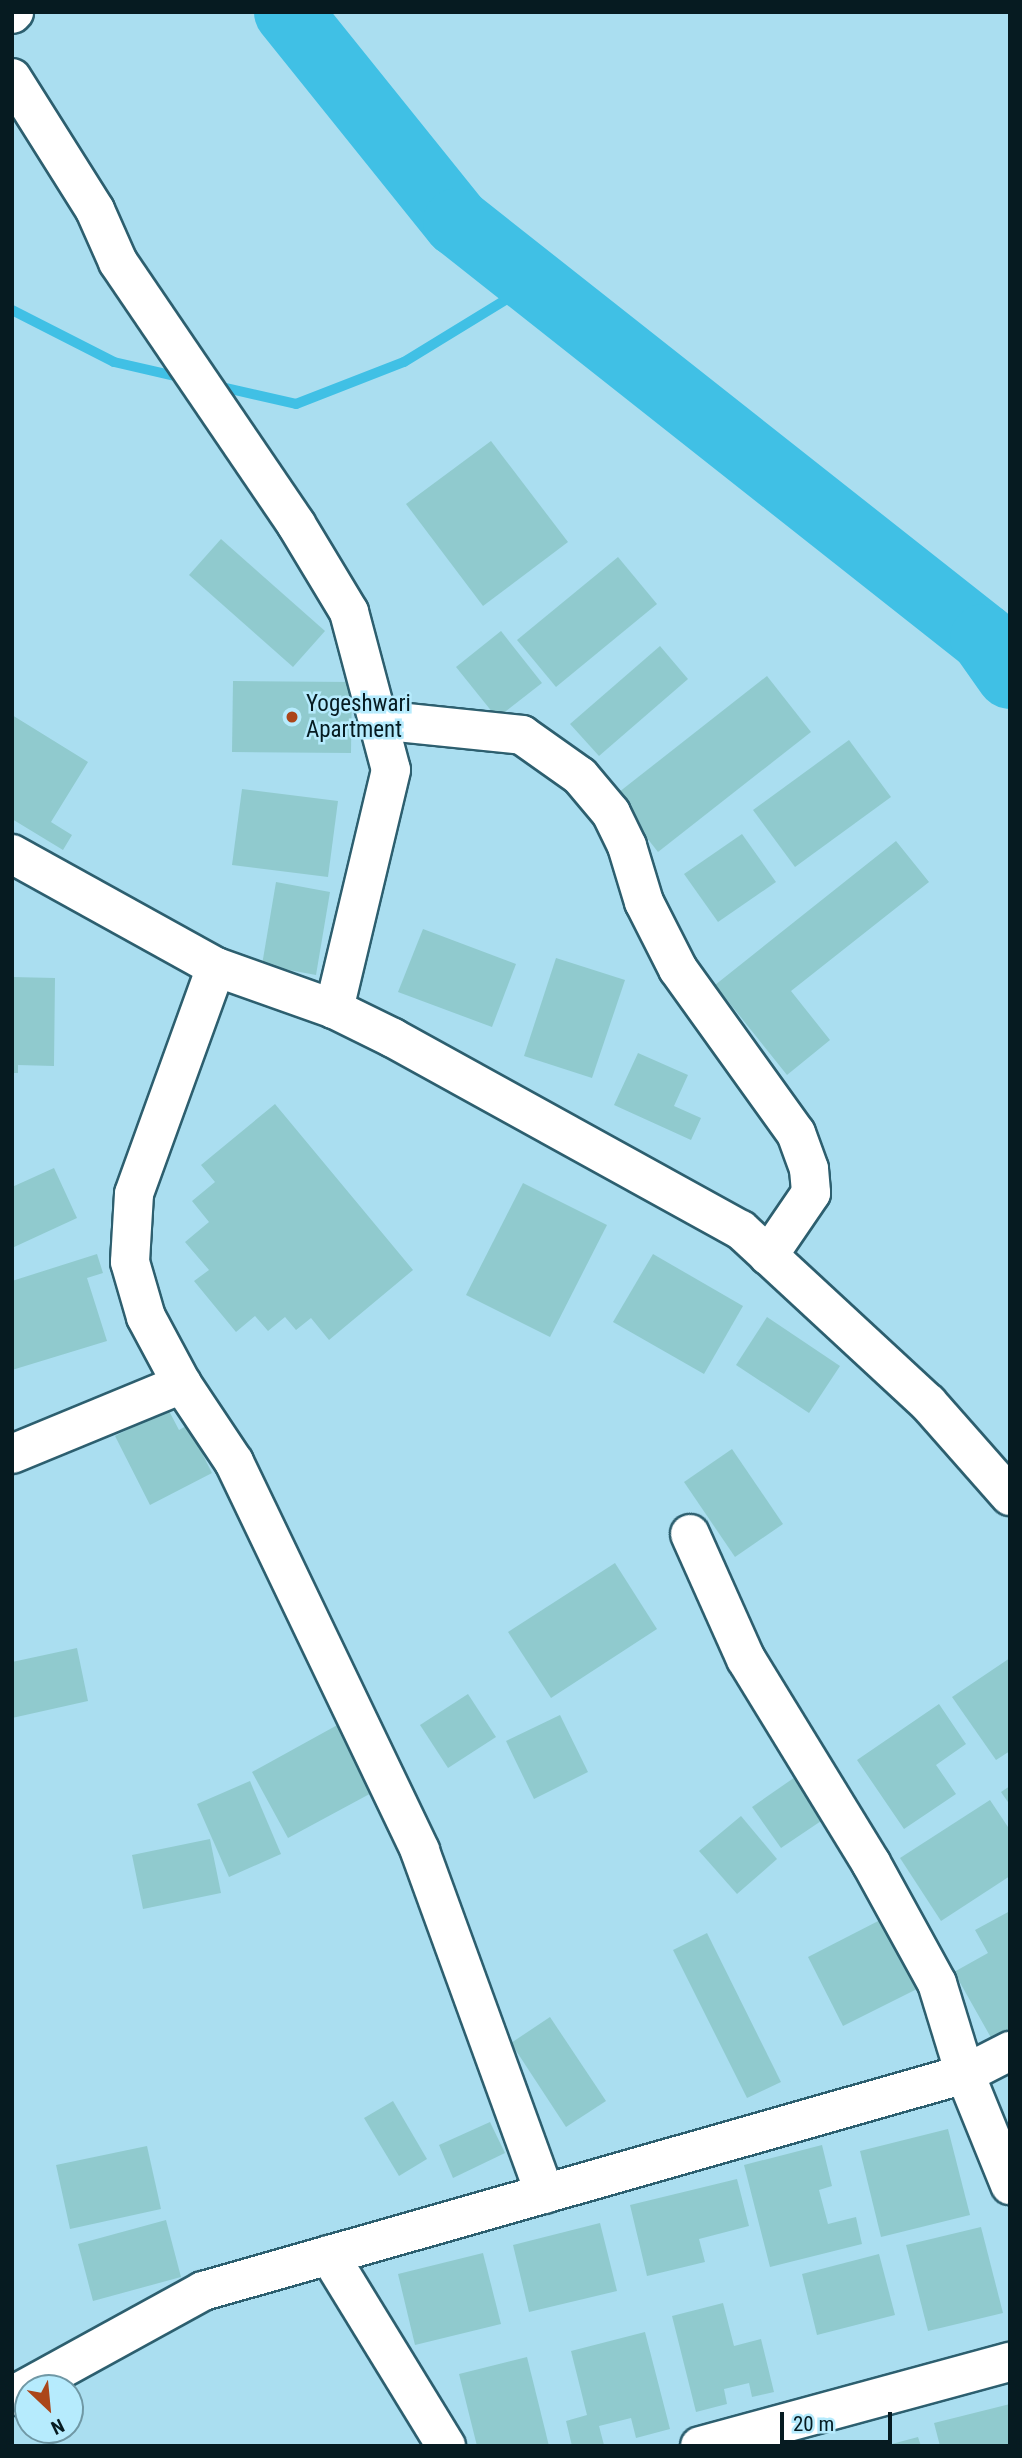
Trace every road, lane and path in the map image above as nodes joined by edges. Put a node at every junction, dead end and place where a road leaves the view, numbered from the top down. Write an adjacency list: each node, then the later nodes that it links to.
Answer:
1 (12, 78): 2 (street)
2 (378, 720): 5 (street); 6 (street)
3 (12, 854): 4 (street)
4 (216, 967): 5 (street); 7 (street)
5 (334, 1009): 6 (street)
6 (768, 1256): 9 (street)
7 (182, 1384): 8 (street); 14 (street)
8 (12, 1454)
9 (1010, 1496)
10 (690, 1534): 12 (street)
11 (1010, 2051): 12 (street)
12 (965, 2074): 13 (street); 14 (street)
13 (1010, 2185)
14 (545, 2194): 15 (street)
15 (329, 2255): 17 (street); 18 (street)
16 (1010, 2362): 19 (street)
17 (12, 2396)
18 (446, 2446)
19 (700, 2446)

